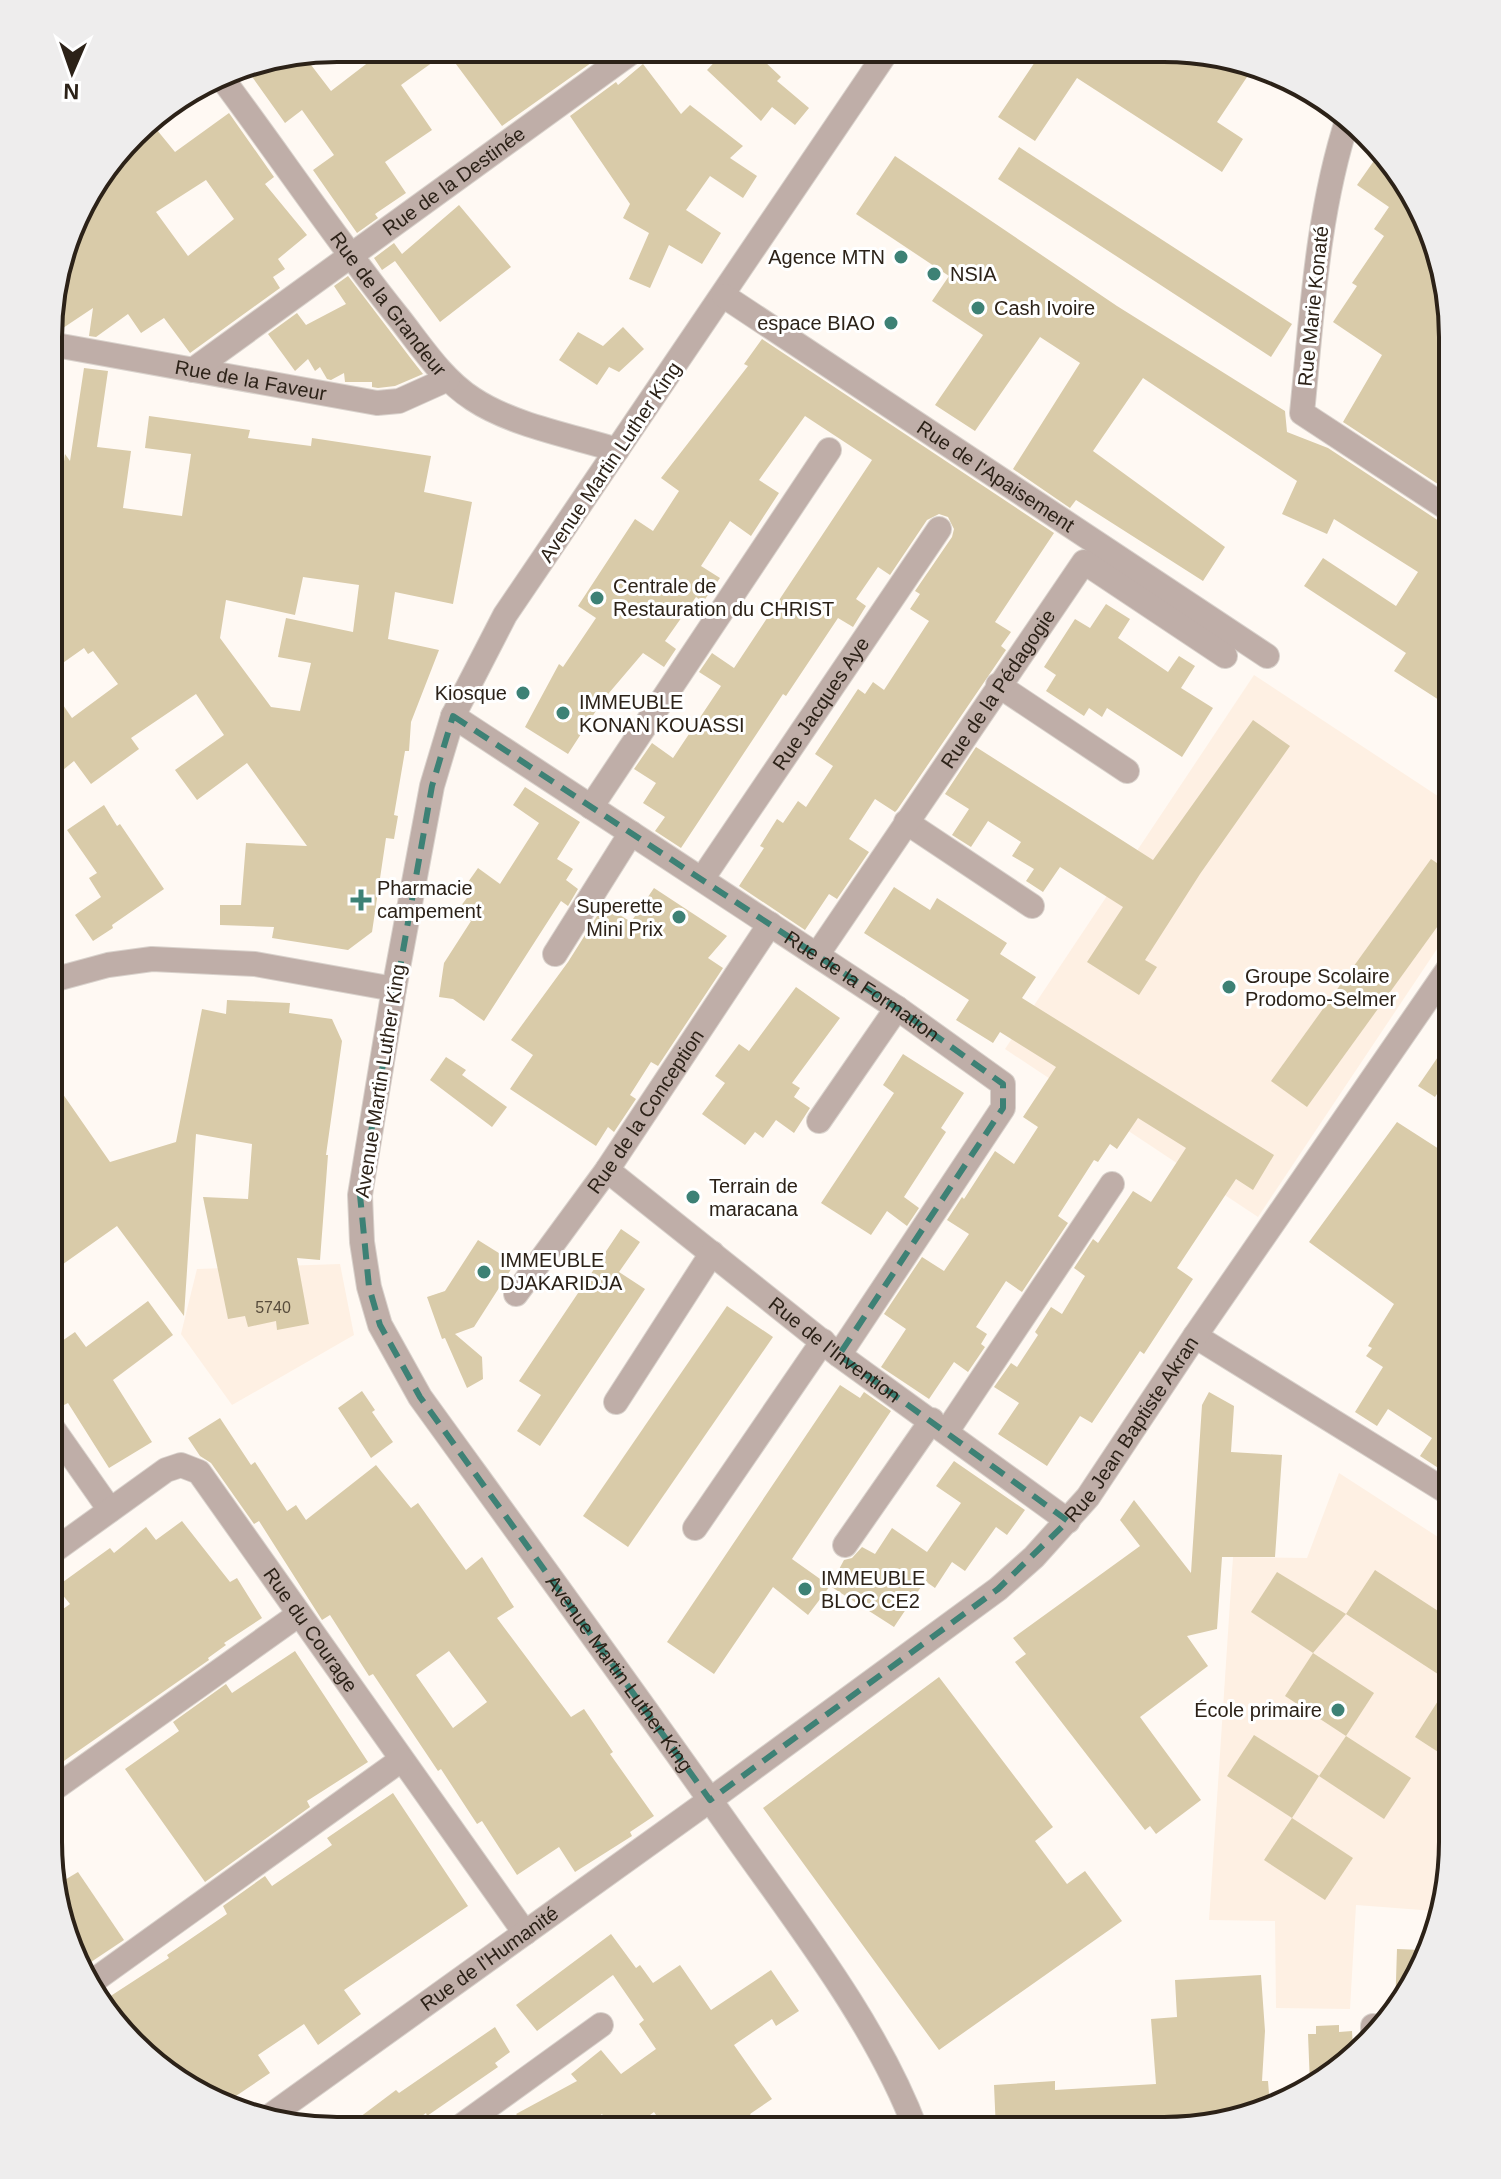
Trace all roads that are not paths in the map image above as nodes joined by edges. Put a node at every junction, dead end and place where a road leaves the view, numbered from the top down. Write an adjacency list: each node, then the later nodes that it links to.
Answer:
1 (880, 62): 6 (street, Avenue Martin Luther King)
2 (617, 63): 5 (street, Rue de la Destinée)
3 (227, 86): 5 (street, Rue de la Grandeur)
4 (1344, 130): 12 (street, Rue Marie Konaté)
5 (350, 257): 8 (street, Rue de la Destinée); 9 (street, Rue de la Grandeur)
6 (724, 296): 10 (street, Avenue Martin Luther King); 15 (street, Rue de l'Apaisement)
7 (62, 346): 8 (street, Rue de la Faveur)
8 (193, 370): 9 (street, Rue de la Faveur)
9 (448, 379): 10 (street, Rue de la Grandeur)
10 (617, 450): 17 (street, Avenue Martin Luther King)
11 (829, 450): 19 (street)
12 (1439, 503)
13 (939, 529): 22 (street, Rue Jacques Aye)
14 (1225, 656): 16 (street, Rue de la Pédagogie)
15 (1267, 656)
16 (998, 685): 18 (street); 20 (street, Rue de la Pédagogie)
17 (453, 716): 19 (street, Rue de la Formation); 29 (street, Avenue Martin Luther King)
18 (1127, 771)
19 (591, 807): 21 (street, Rue de la Formation)
20 (906, 822): 23 (street); 26 (street, Rue de la Pédagogie)
21 (631, 833): 22 (street, Rue de la Formation); 25 (street)
22 (702, 879): 24 (street, Rue de la Formation)
23 (1032, 906)
24 (770, 924): 26 (street, Rue de la Formation); 32 (street, Rue de la Conception)
25 (555, 954)
26 (817, 955): 30 (street, Rue de la Formation)
27 (62, 977): 29 (street)
28 (1439, 983): 36 (street, Rue Jean Baptiste Akran)
29 (394, 989): 50 (street, Avenue Martin Luther King)
30 (897, 1008): 31 (street); 37 (street, Rue de la Formation)
31 (819, 1121)
32 (607, 1170): 34 (street, Rue de l'Invention); 35 (street, Rue de la Conception)
33 (1112, 1184): 39 (street)
34 (712, 1253): 37 (street, Rue de l'Invention); 38 (street)
35 (516, 1294)
36 (1195, 1336): 41 (street); 43 (street, Rue Jean Baptiste Akran)
37 (831, 1348): 39 (street, Rue de l'Invention); 44 (street)
38 (616, 1402)
39 (939, 1426): 43 (street, Rue de l'Invention); 46 (street)
40 (62, 1442): 42 (street)
41 (1438, 1486)
42 (110, 1510): 45 (street, Rue du Courage); 47 (street, Rue du Courage)
43 (1068, 1521): 50 (street, Rue Jean Baptiste Akran)
44 (695, 1528)
45 (62, 1545)
46 (845, 1545)
47 (298, 1615): 48 (street, Rue du Courage); 49 (street)
48 (401, 1760): 51 (street, Rue du Courage); 52 (street)
49 (62, 1783)
50 (710, 1800): 51 (street, Rue de l'Humanité); 56 (street, Avenue Martin Luther King)
51 (525, 1933): 54 (street, Rue de l'Humanité)
52 (98, 1977)
53 (601, 2025): 55 (street)
54 (278, 2110)
55 (474, 2117)
56 (910, 2117)

